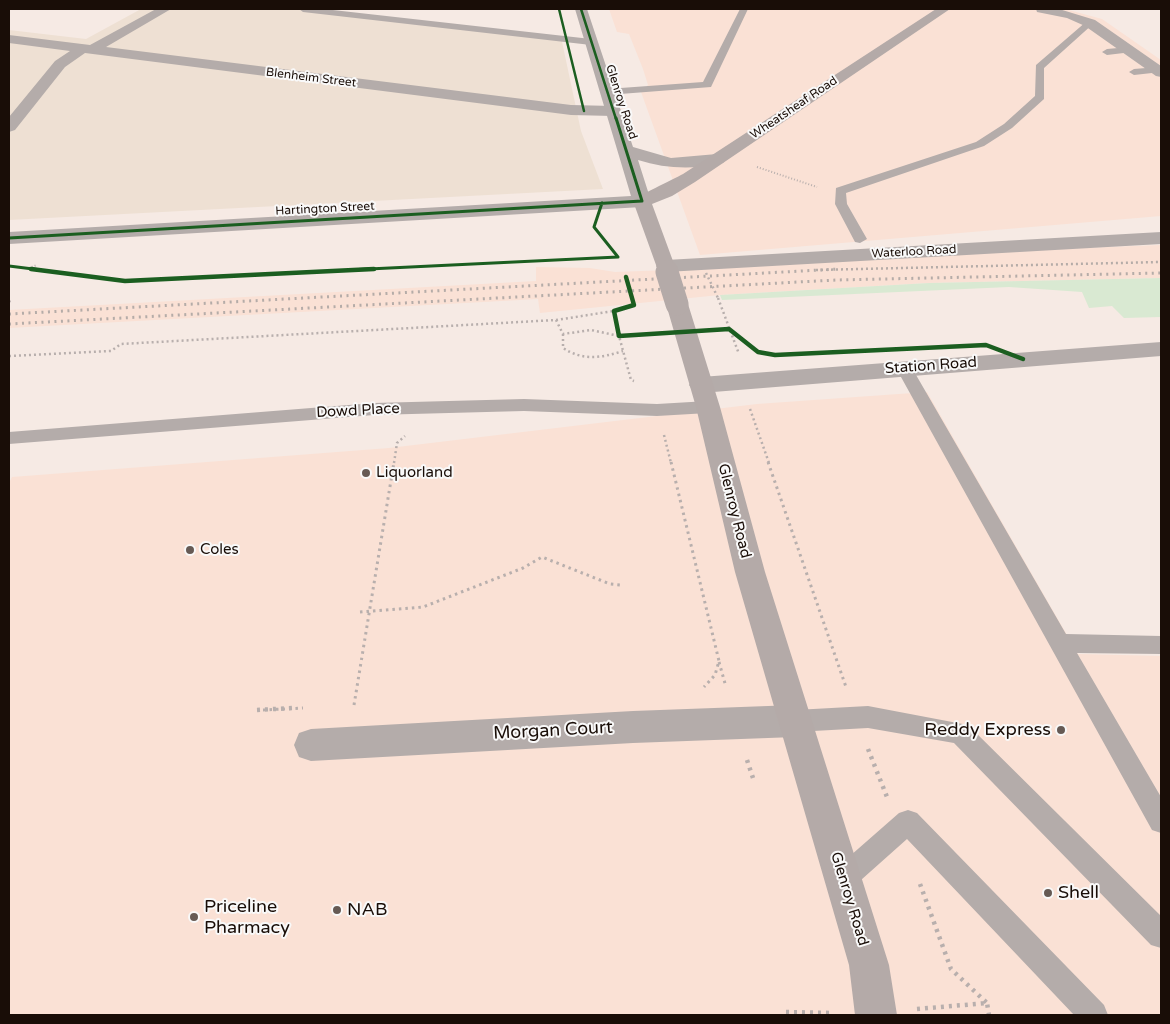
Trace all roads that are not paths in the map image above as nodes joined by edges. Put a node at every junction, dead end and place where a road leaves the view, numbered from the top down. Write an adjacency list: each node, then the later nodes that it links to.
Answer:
1 (165, 9): 10 (street)
2 (303, 9): 9 (lane)
3 (582, 9): 9 (street, Glenroy Road)
4 (744, 9): 15 (lane)
5 (944, 9): 19 (main road, Wheatsheaf Road)
6 (1042, 9): 7 (street)
7 (1090, 23): 11 (street); 23 (lane)
8 (9, 38): 10 (street, Blenheim Street)
9 (591, 42): 15 (street, Glenroy Road)
10 (87, 49): 16 (street, Blenheim Street); 17 (street)
11 (1129, 50): 12 (lane); 13 (street)
12 (1107, 52)
13 (1159, 71): 14 (lane)
14 (1134, 72)
15 (607, 92): 16 (street, Glenroy Road)
16 (613, 111): 18 (street, Glenroy Road)
17 (9, 127)
18 (626, 150): 19 (street); 20 (street, Glenroy Road)
19 (720, 157): 20 (main road, Wheatsheaf Road)
20 (642, 201): 21 (street, Hartington Street); 24 (main road, Glenroy Road)
21 (9, 238)
22 (1161, 238): 24 (street, Waterloo Road)
23 (860, 239)
24 (666, 269): 27 (main road, Glenroy Road, bridge)
25 (1161, 349): 26 (street, Station Road)
26 (904, 368): 27 (street, Station Road); 29 (lane)
27 (704, 396): 28 (lane, Dowd Place); 31 (main road, Glenroy Road)
28 (9, 438)
29 (1060, 643): 30 (lane); 33 (lane)
30 (1161, 645)
31 (795, 721): 32 (street, Morgan Court); 34 (main road, Glenroy Road); 35 (lane)
32 (311, 745)
33 (1161, 821)
34 (843, 879): 36 (main road, Glenroy Road); 37 (lane)
35 (1161, 935)
36 (876, 1015)
37 (1094, 1015)

